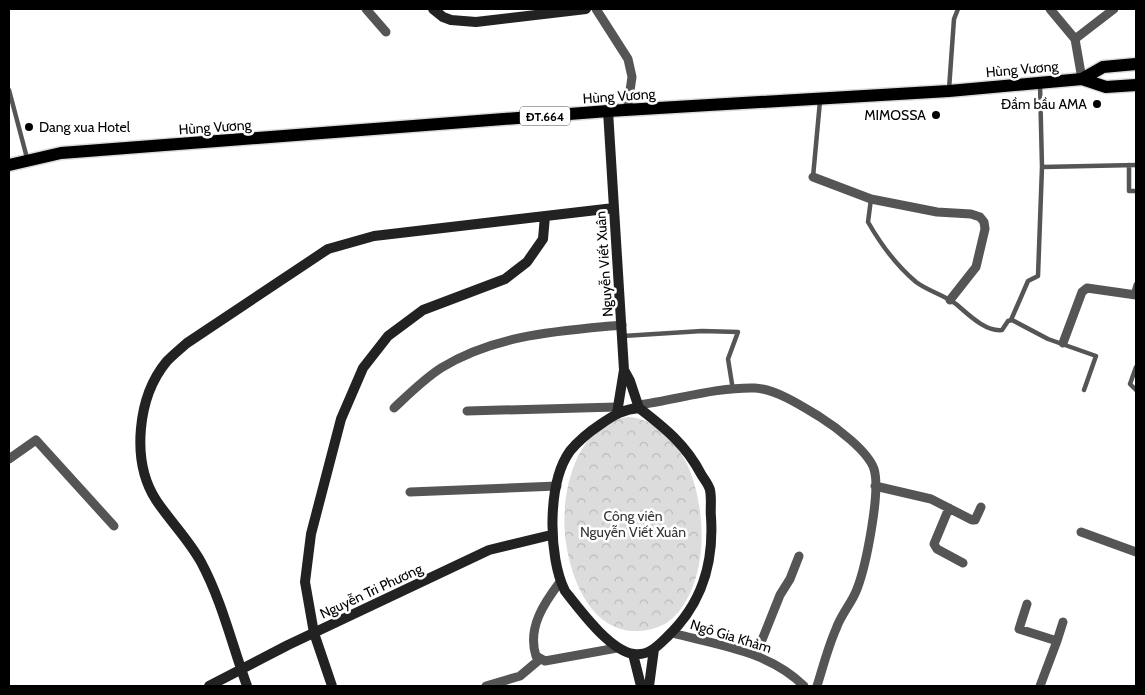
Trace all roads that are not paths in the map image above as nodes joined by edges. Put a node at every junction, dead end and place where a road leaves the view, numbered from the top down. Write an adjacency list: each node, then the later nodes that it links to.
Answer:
1 (366, 9): 9 (street)
2 (433, 9): 8 (street)
3 (586, 9): 8 (street)
4 (596, 9): 18 (street)
5 (958, 9): 16 (lane)
6 (1050, 9): 10 (street)
7 (1114, 9): 10 (street)
8 (532, 12)
9 (386, 32)
10 (1075, 39): 12 (street)
11 (1136, 64): 12 (main road, Hùng Vương)
12 (1082, 79): 13 (main road, Hùng Vương / ĐT.664); 14 (main road, Hùng Vương / ĐT.664)
13 (1040, 83): 16 (main road, Hùng Vương / ĐT.664); 24 (lane)
14 (1136, 85)
15 (9, 90): 20 (lane)
16 (949, 90): 17 (main road, Hùng Vương / ĐT.664)
17 (821, 98): 18 (main road, Hùng Vương / ĐT.664); 25 (lane)
18 (628, 111): 19 (main road, Hùng Vương / ĐT.664)
19 (608, 112): 20 (main road, Hùng Vương / ĐT.664); 28 (street, Nguyễn Viết Xuân)
20 (28, 160): 21 (main road, Hùng Vương / ĐT.664)
21 (9, 165)
22 (1136, 165): 23 (lane)
23 (1129, 166): 24 (lane); 26 (lane)
24 (1042, 167): 33 (lane)
25 (813, 177): 27 (street)
26 (1136, 191)
27 (871, 199): 32 (lane); 32 (street)
28 (614, 208): 29 (street); 34 (street, Nguyễn Viết Xuân)
29 (545, 216): 61 (street); 69 (street)
30 (1136, 284): 31 (lane)
31 (1135, 294): 36 (street)
32 (950, 300): 33 (lane)
33 (1011, 320): 36 (lane)
34 (622, 325): 35 (street, Nguyễn Viết Xuân); 43 (street)
35 (623, 336): 38 (street, Nguyễn Viết Xuân); 39 (lane)
36 (1063, 343): 40 (lane)
37 (1136, 367): 41 (lane)
38 (624, 370): 42 (street); 44 (street, Nguyễn Viết Xuân)
39 (733, 390): 42 (street); 48 (street)
40 (1084, 390)
41 (1136, 390)
42 (639, 407): 44 (street); 62 (street)
43 (394, 408)
44 (617, 410): 45 (street); 47 (street)
45 (467, 411)
46 (10, 457): 52 (street)
47 (557, 486): 49 (street); 54 (street)
48 (875, 486): 51 (street); 77 (street)
49 (410, 492)
50 (981, 507): 51 (street)
51 (949, 508): 57 (street)
52 (114, 526)
53 (1080, 532): 55 (street)
54 (551, 535): 58 (street); 61 (street, Nguyễn Tri Phương)
55 (1136, 552)
56 (799, 556): 67 (street)
57 (963, 563)
58 (560, 582): 64 (street); 68 (street)
59 (1026, 604): 63 (street)
60 (1063, 622): 63 (street)
61 (314, 633): 69 (street, Nguyễn Tri Phương); 72 (street)
62 (672, 633): 65 (street); 67 (street, Ngô Gia Khảm)
63 (1056, 641): 78 (street)
64 (617, 648): 66 (street); 68 (street)
65 (654, 649): 66 (street); 75 (street)
66 (633, 654): 74 (street)
67 (756, 655): 76 (street, Ngô Gia Khảm)
68 (539, 660): 73 (street)
69 (241, 669): 70 (street, Nguyễn Tri Phương); 71 (street)
70 (208, 686)
71 (247, 686)
72 (332, 686)
73 (486, 686)
74 (641, 686)
75 (649, 686)
76 (804, 686)
77 (817, 686)
78 (1040, 686)

